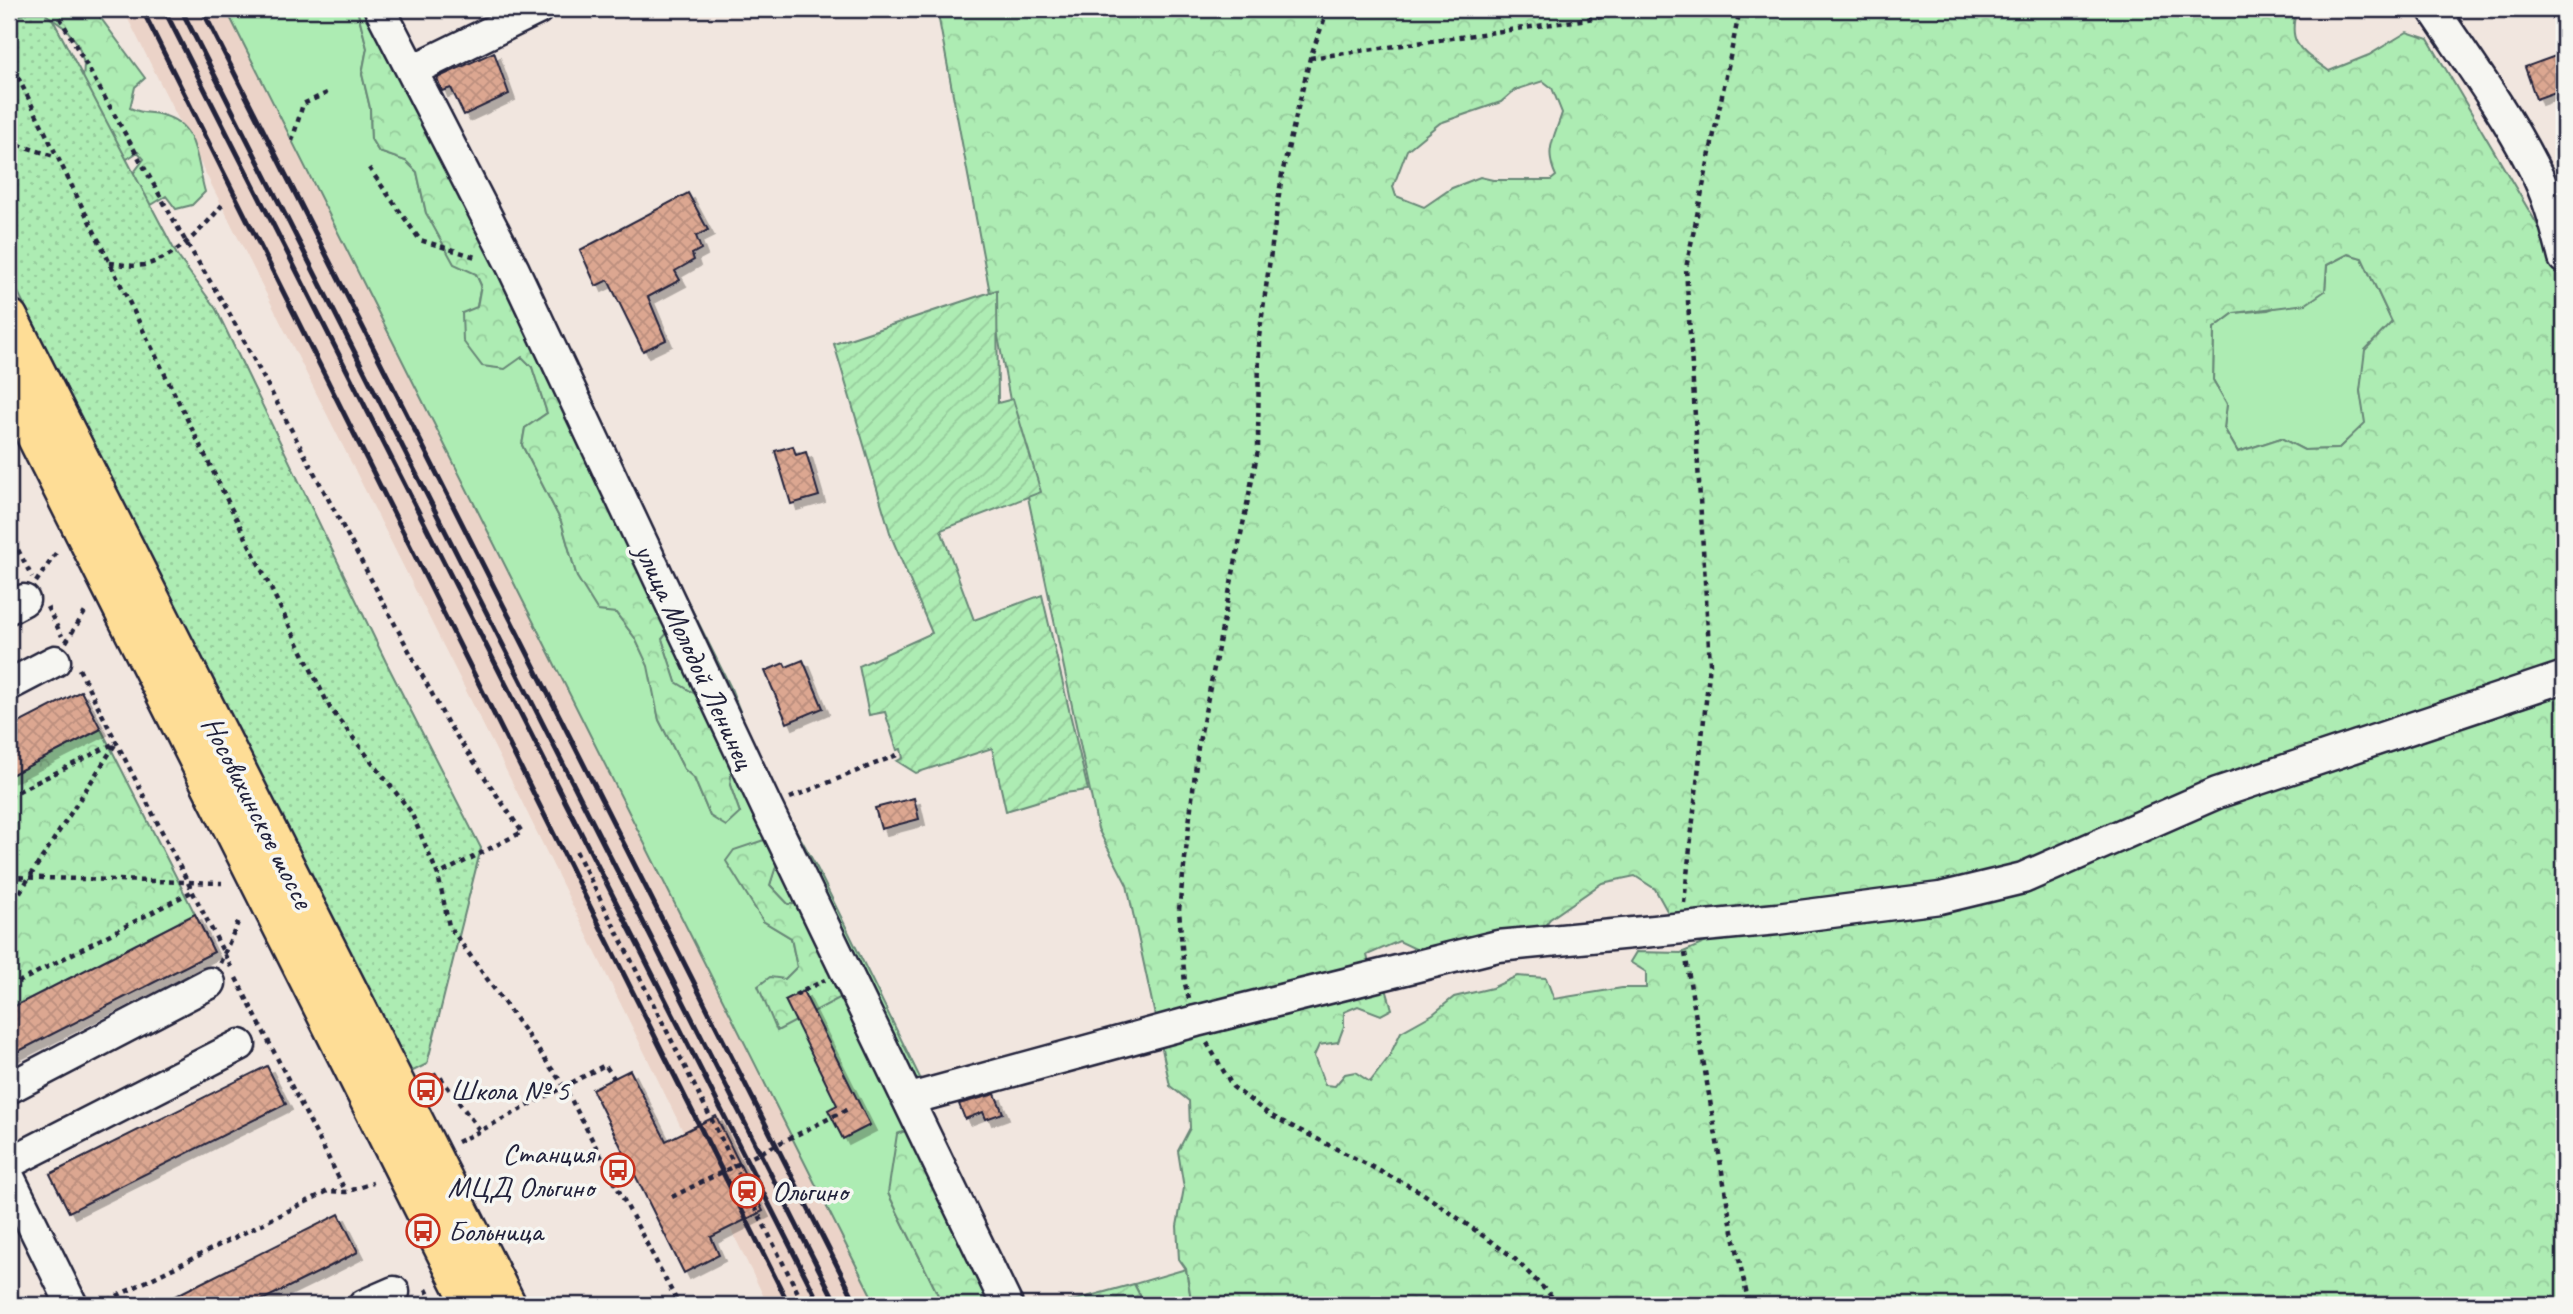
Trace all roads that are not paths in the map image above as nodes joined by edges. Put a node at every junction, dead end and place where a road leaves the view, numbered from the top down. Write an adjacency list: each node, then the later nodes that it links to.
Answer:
1 (380, 9): 4 (street, улица Молодой Ленинец)
2 (538, 9): 4 (street)
3 (2433, 9): 5 (street)
4 (413, 70): 15 (street, улица Молодой Ленинец)
5 (2558, 208): 6 (street)
6 (2564, 258)
7 (9, 318): 22 (main road, Носовихинское шоссе)
8 (9, 383): 21 (main road, Носовихинское шоссе)
9 (68, 657): 11 (street)
10 (2564, 677): 15 (street)
11 (9, 685)
12 (210, 983): 14 (street)
13 (240, 1045): 16 (street)
14 (9, 1088)
15 (910, 1099): 23 (street, улица Молодой Ленинец)
16 (9, 1163)
17 (9, 1177): 19 (street)
18 (394, 1292): 20 (street)
19 (72, 1305)
20 (364, 1305)
21 (472, 1305)
22 (507, 1305)
23 (1007, 1305)

